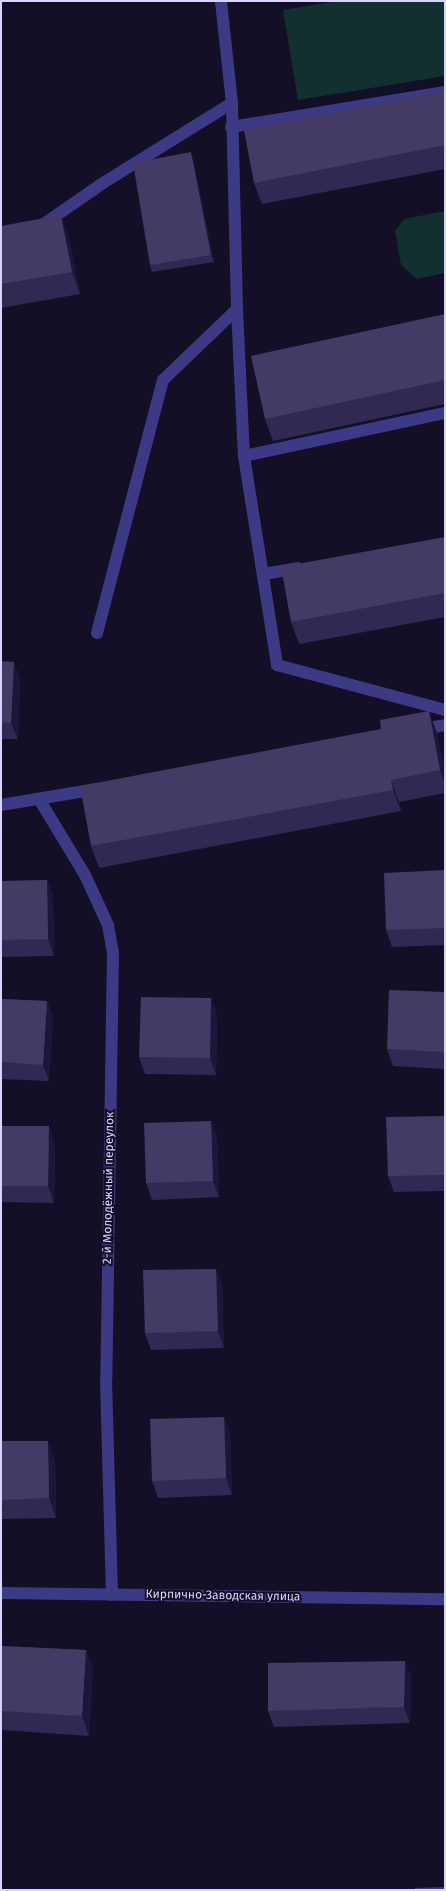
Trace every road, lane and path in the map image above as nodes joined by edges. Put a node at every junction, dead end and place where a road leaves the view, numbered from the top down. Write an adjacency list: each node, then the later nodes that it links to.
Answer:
1 (221, 1): 3 (street)
2 (445, 92): 4 (street)
3 (232, 103): 4 (street); 5 (street)
4 (231, 126): 6 (street)
5 (25, 233)
6 (237, 308): 8 (street); 11 (street)
7 (445, 413): 8 (street)
8 (244, 456): 10 (street)
9 (312, 565): 10 (street)
10 (264, 574): 12 (street)
11 (97, 633)
12 (445, 710)
13 (445, 725): 14 (street)
14 (406, 732)
15 (107, 787): 16 (street)
16 (39, 799): 17 (street); 19 (street, 2-й Молодёжный переулок)
17 (1, 805)
18 (1, 1593): 19 (street, Кирпично-Заводская улица)
19 (112, 1595): 20 (street, Кирпично-Заводская улица)
20 (445, 1599)

